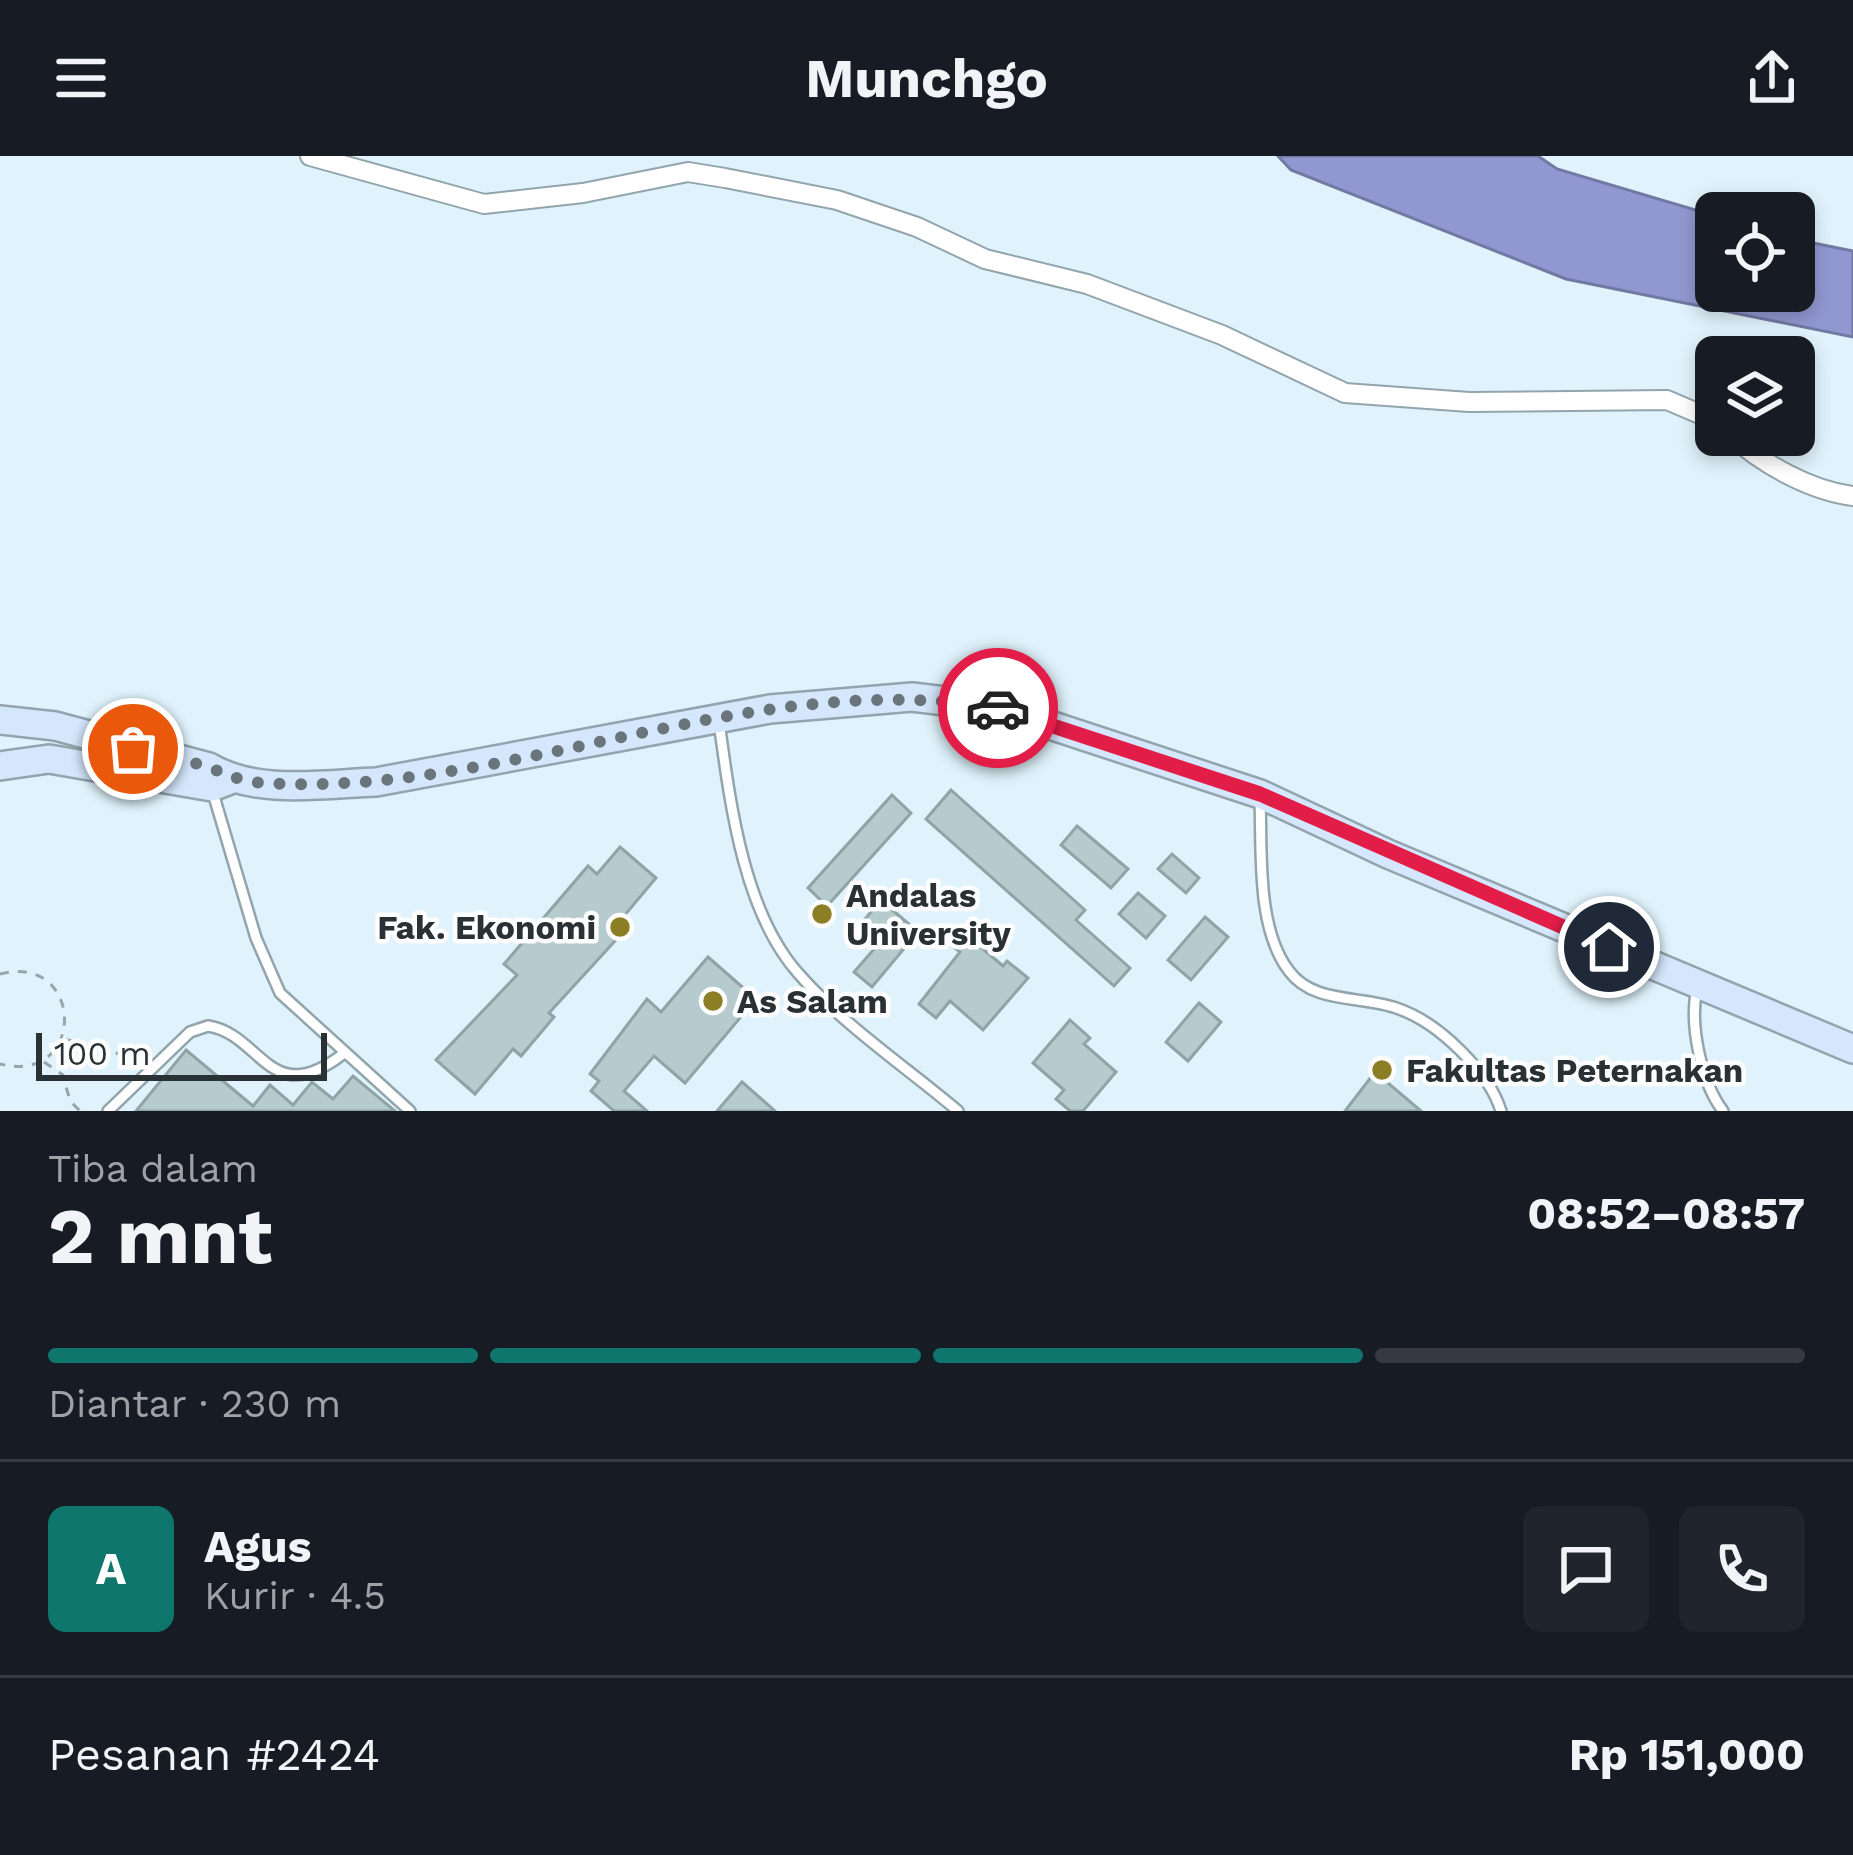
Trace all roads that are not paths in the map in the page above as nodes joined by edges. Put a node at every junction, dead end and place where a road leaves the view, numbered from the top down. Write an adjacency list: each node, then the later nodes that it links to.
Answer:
1 (310, 156): 2 (street)
2 (1695, 412)
3 (1755, 456): 4 (street)
4 (1853, 496)
5 (718, 717): 8 (street); 9 (street); 15 (lane)
6 (0, 720): 8 (street)
7 (0, 766): 8 (street)
8 (221, 783): 12 (lane)
9 (1260, 794): 10 (street); 16 (lane)
10 (1698, 984): 11 (street); 17 (lane)
11 (1853, 1049)
12 (343, 1054): 13 (lane); 14 (lane)
13 (108, 1111)
14 (410, 1111)
15 (958, 1111)
16 (1501, 1111)
17 (1723, 1111)

